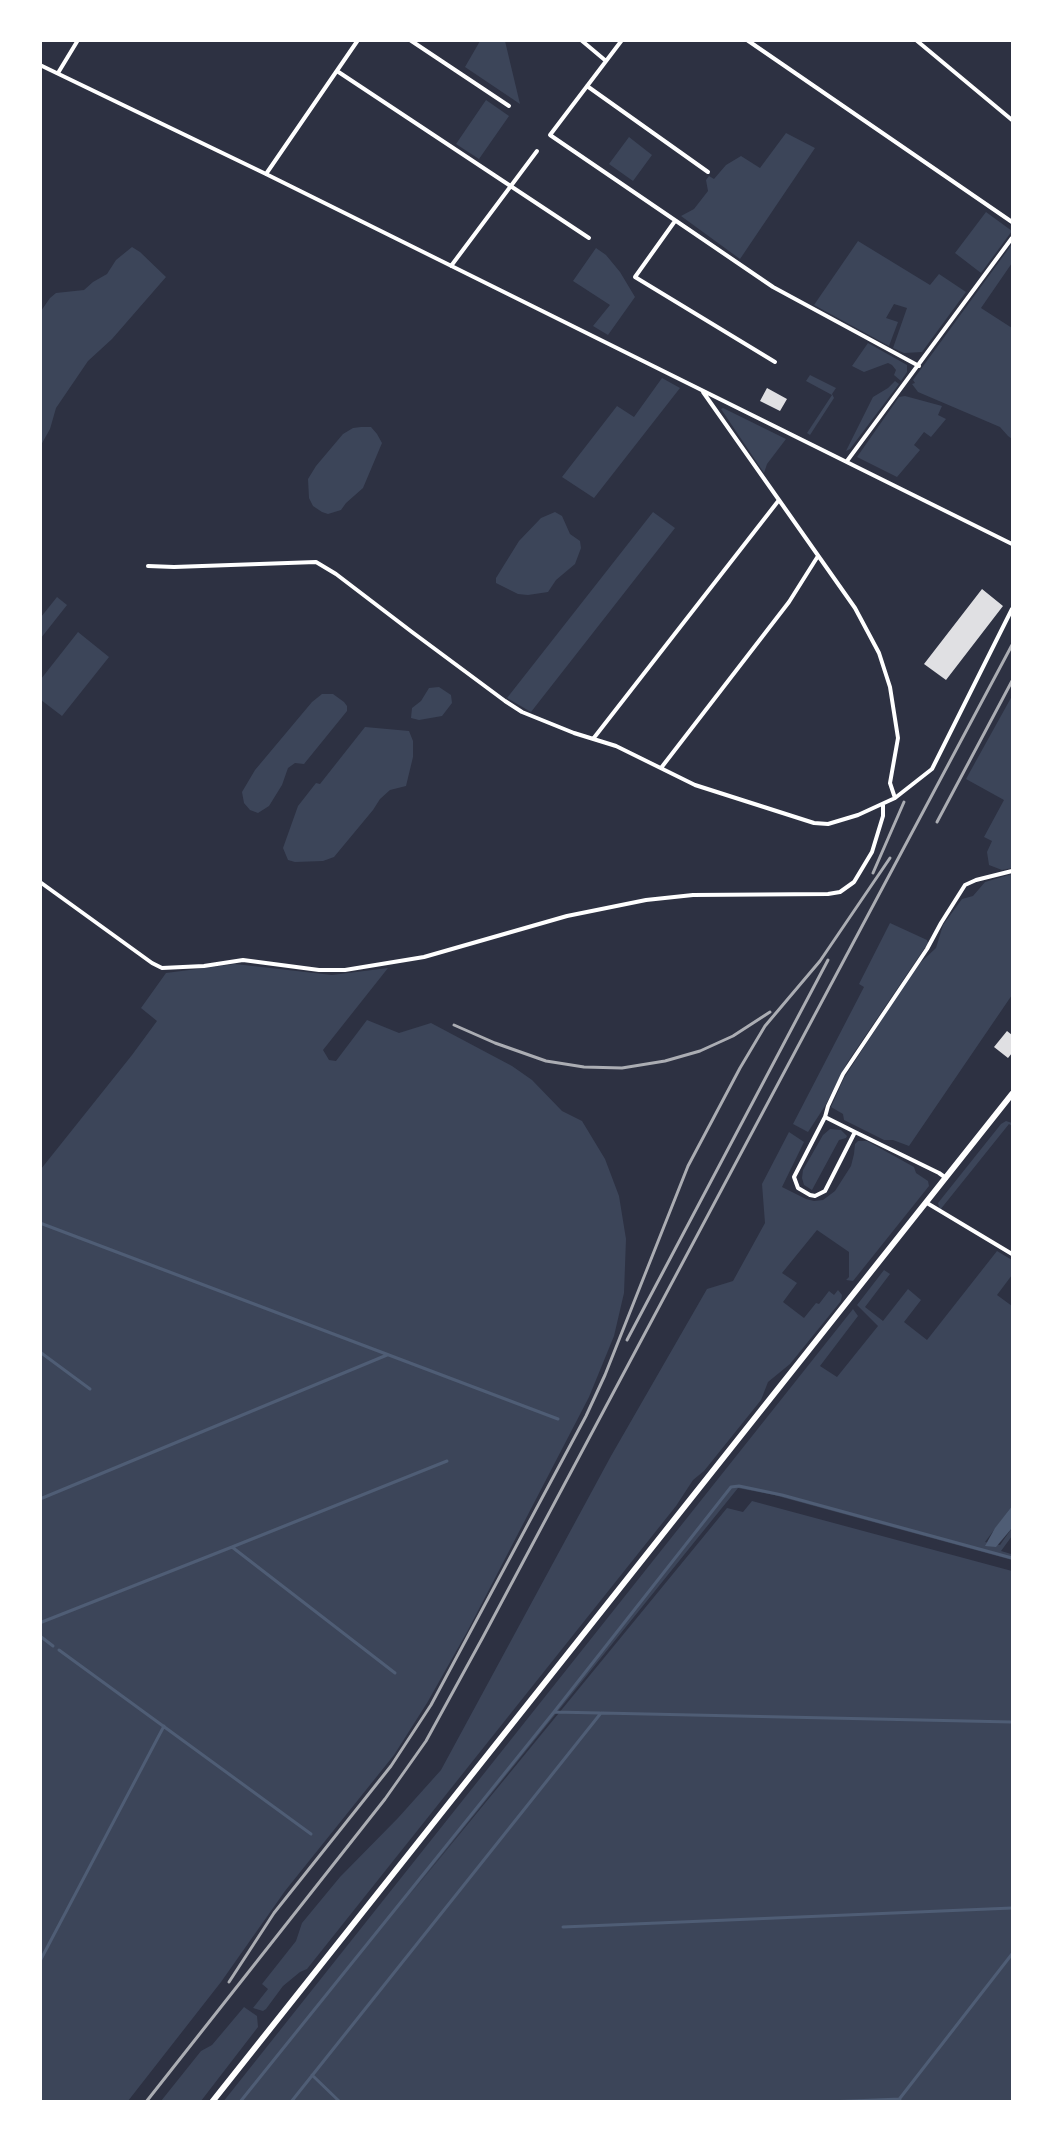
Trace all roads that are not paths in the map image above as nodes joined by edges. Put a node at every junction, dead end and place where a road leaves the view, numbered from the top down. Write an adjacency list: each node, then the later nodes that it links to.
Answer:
1 (78, 40): 11 (street)
2 (358, 40): 10 (street)
3 (410, 40): 13 (street)
4 (581, 40): 8 (street)
5 (622, 40): 8 (street)
6 (747, 40): 20 (street)
7 (916, 40): 14 (street)
8 (606, 61): 12 (street)
9 (40, 65): 11 (street)
10 (337, 71): 17 (street); 18 (street)
11 (58, 73): 17 (street)
12 (587, 86): 16 (street); 19 (street)
13 (509, 106)
14 (1012, 120)
15 (537, 151): 18 (street)
16 (708, 172)
17 (266, 174): 23 (street)
18 (510, 184): 21 (street); 23 (street)
19 (675, 221): 24 (street); 25 (street)
20 (1012, 222)
21 (589, 238)
22 (1012, 238): 25 (street)
23 (451, 266): 26 (street)
24 (776, 362)
25 (919, 366): 27 (street)
26 (703, 391): 27 (street); 28 (street)
27 (847, 461): 29 (street)
28 (779, 500): 30 (street); 33 (street)
29 (1012, 544)
30 (818, 556): 34 (street); 35 (street)
31 (148, 566): 33 (street)
32 (1012, 609): 35 (street)
33 (593, 739): 34 (street)
34 (661, 768): 36 (street)
35 (895, 798): 36 (street)
36 (883, 805): 38 (street)
37 (1012, 871): 40 (street)
38 (40, 882)
39 (1012, 1094): 42 (main road)
40 (825, 1117): 41 (street); 41 (street)
41 (855, 1132): 42 (street)
42 (946, 1178): 43 (main road)
43 (927, 1203): 44 (street); 45 (main road)
44 (1012, 1254)
45 (212, 2102)

